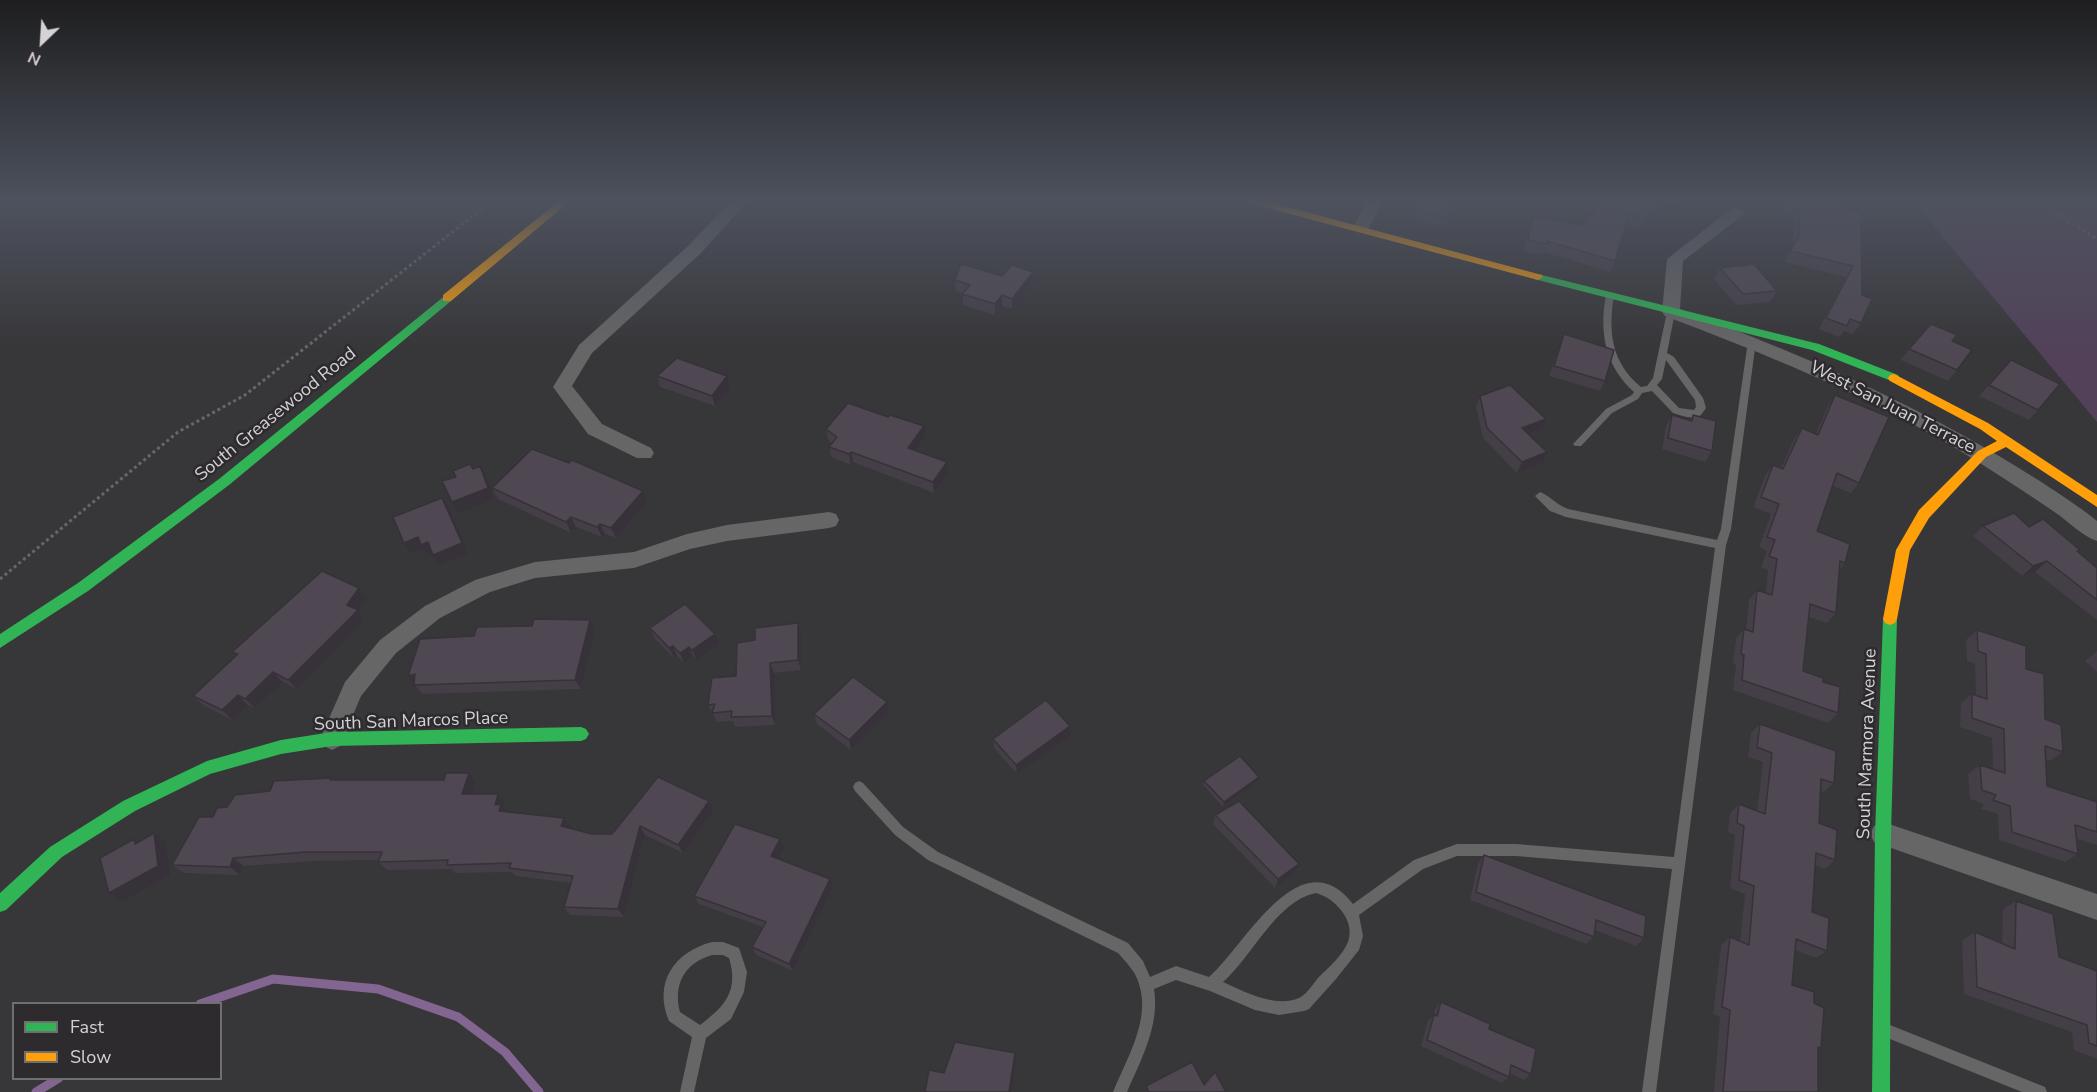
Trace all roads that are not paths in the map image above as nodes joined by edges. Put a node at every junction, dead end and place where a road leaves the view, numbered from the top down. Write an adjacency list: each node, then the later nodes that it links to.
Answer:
1 (503, 252): 20 (street, South Greasewood Road)
2 (692, 252): 13 (street)
3 (1450, 252): 5 (street, West San Juan Terrace)
4 (1684, 252): 6 (street)
5 (1610, 295): 6 (street, West San Juan Terrace); 10 (lane)
6 (1671, 312): 7 (street, West San Juan Terrace); 8 (lane); 11 (street, West San Juan Terrace)
7 (1752, 341): 14 (street, West San Juan Terrace); 19 (lane)
8 (1662, 354): 9 (lane); 9 (lane)
9 (1652, 385): 10 (lane)
10 (1639, 391): 12 (lane)
11 (2006, 442): 14 (street, South Marmora Avenue); 16 (street, West San Juan Terrace)
12 (1578, 444)
13 (644, 453)
14 (1982, 454): 18 (street, West San Juan Terrace); 24 (street, South Marmora Avenue)
15 (1540, 496): 19 (lane)
16 (2097, 502)
17 (829, 520): 22 (street)
18 (2097, 533)
19 (1720, 545): 25 (lane)
20 (0, 642)
21 (581, 734): 22 (street, South San Marcos Place)
22 (332, 739): 26 (street, South San Marcos Place)
23 (859, 787): 30 (lane)
24 (1883, 834): 27 (street); 31 (street, South Marmora Avenue)
25 (1677, 863): 28 (lane); 35 (lane)
26 (0, 904)
27 (2097, 907)
28 (1352, 912): 29 (lane); 29 (lane)
29 (1211, 984): 30 (lane)
30 (1147, 985): 34 (lane)
31 (1881, 1028): 36 (street, South Marmora Avenue); 37 (lane)
32 (700, 1034): 32 (lane); 33 (lane)
33 (687, 1092)
34 (1120, 1092)
35 (1649, 1092)
36 (1881, 1092)
37 (2040, 1092)

